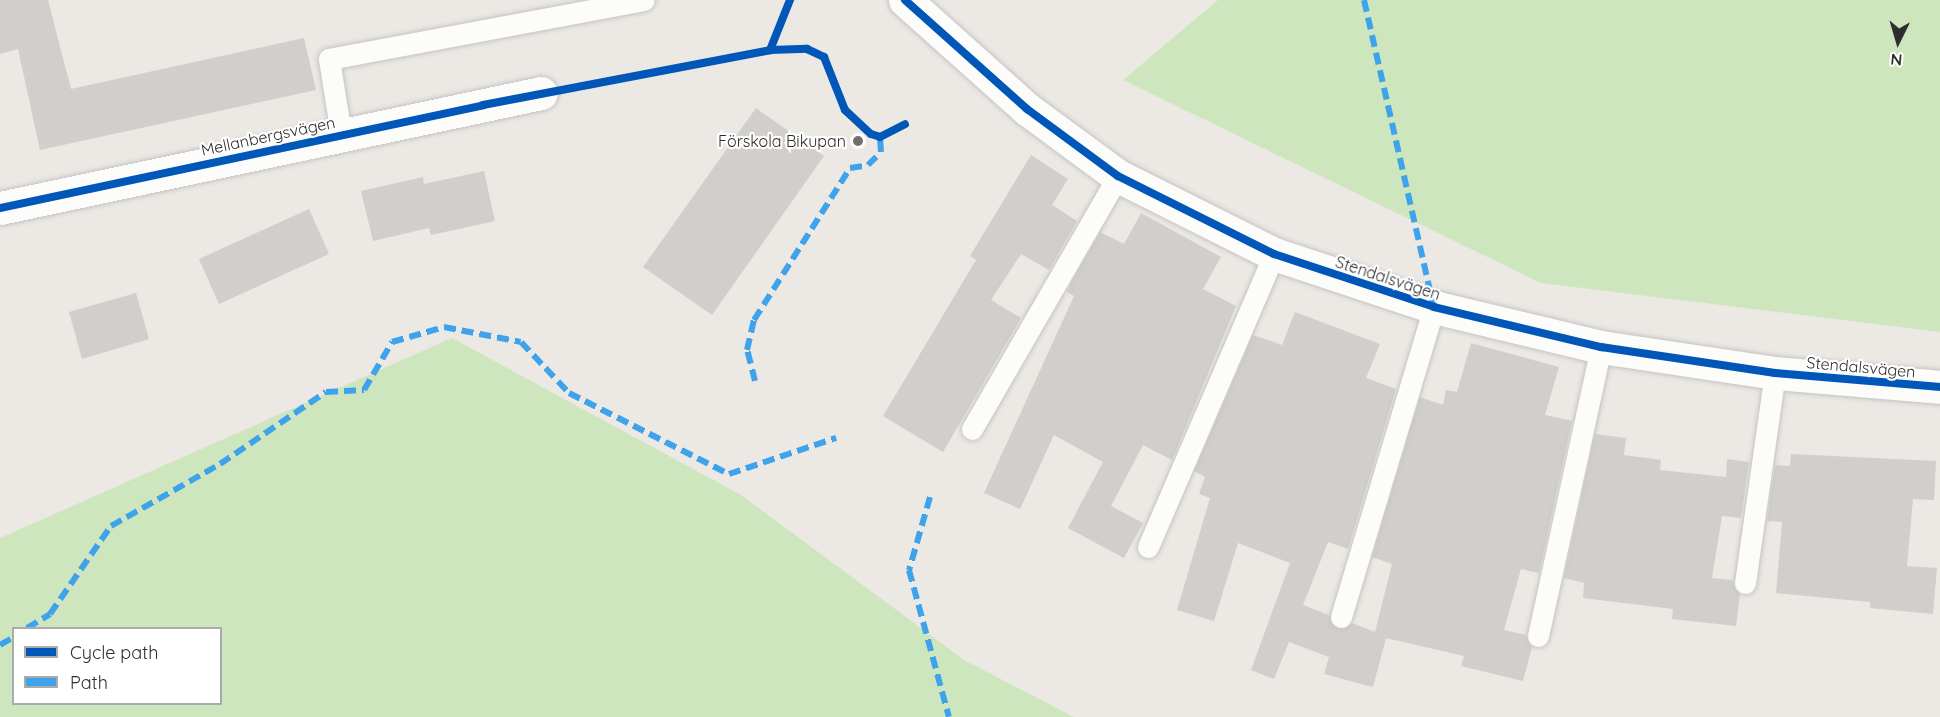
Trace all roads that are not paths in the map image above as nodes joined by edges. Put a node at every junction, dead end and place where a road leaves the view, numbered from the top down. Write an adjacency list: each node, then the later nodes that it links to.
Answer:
1 (644, 0): 4 (lane)
2 (905, 0): 5 (street, Stendalsvägen)
3 (542, 93): 4 (street, Mellanbergsvägen)
4 (341, 134): 6 (street, Mellanbergsvägen)
5 (1118, 176): 7 (street, Stendalsvägen); 12 (lane)
6 (0, 208)
7 (1274, 255): 8 (street, Stendalsvägen); 13 (lane)
8 (1434, 308): 9 (street, Stendalsvägen); 15 (lane)
9 (1601, 347): 10 (street, Stendalsvägen); 16 (lane)
10 (1775, 374): 11 (street, Stendalsvägen); 14 (lane)
11 (1940, 387)
12 (972, 429)
13 (1148, 547)
14 (1745, 583)
15 (1341, 617)
16 (1538, 636)

